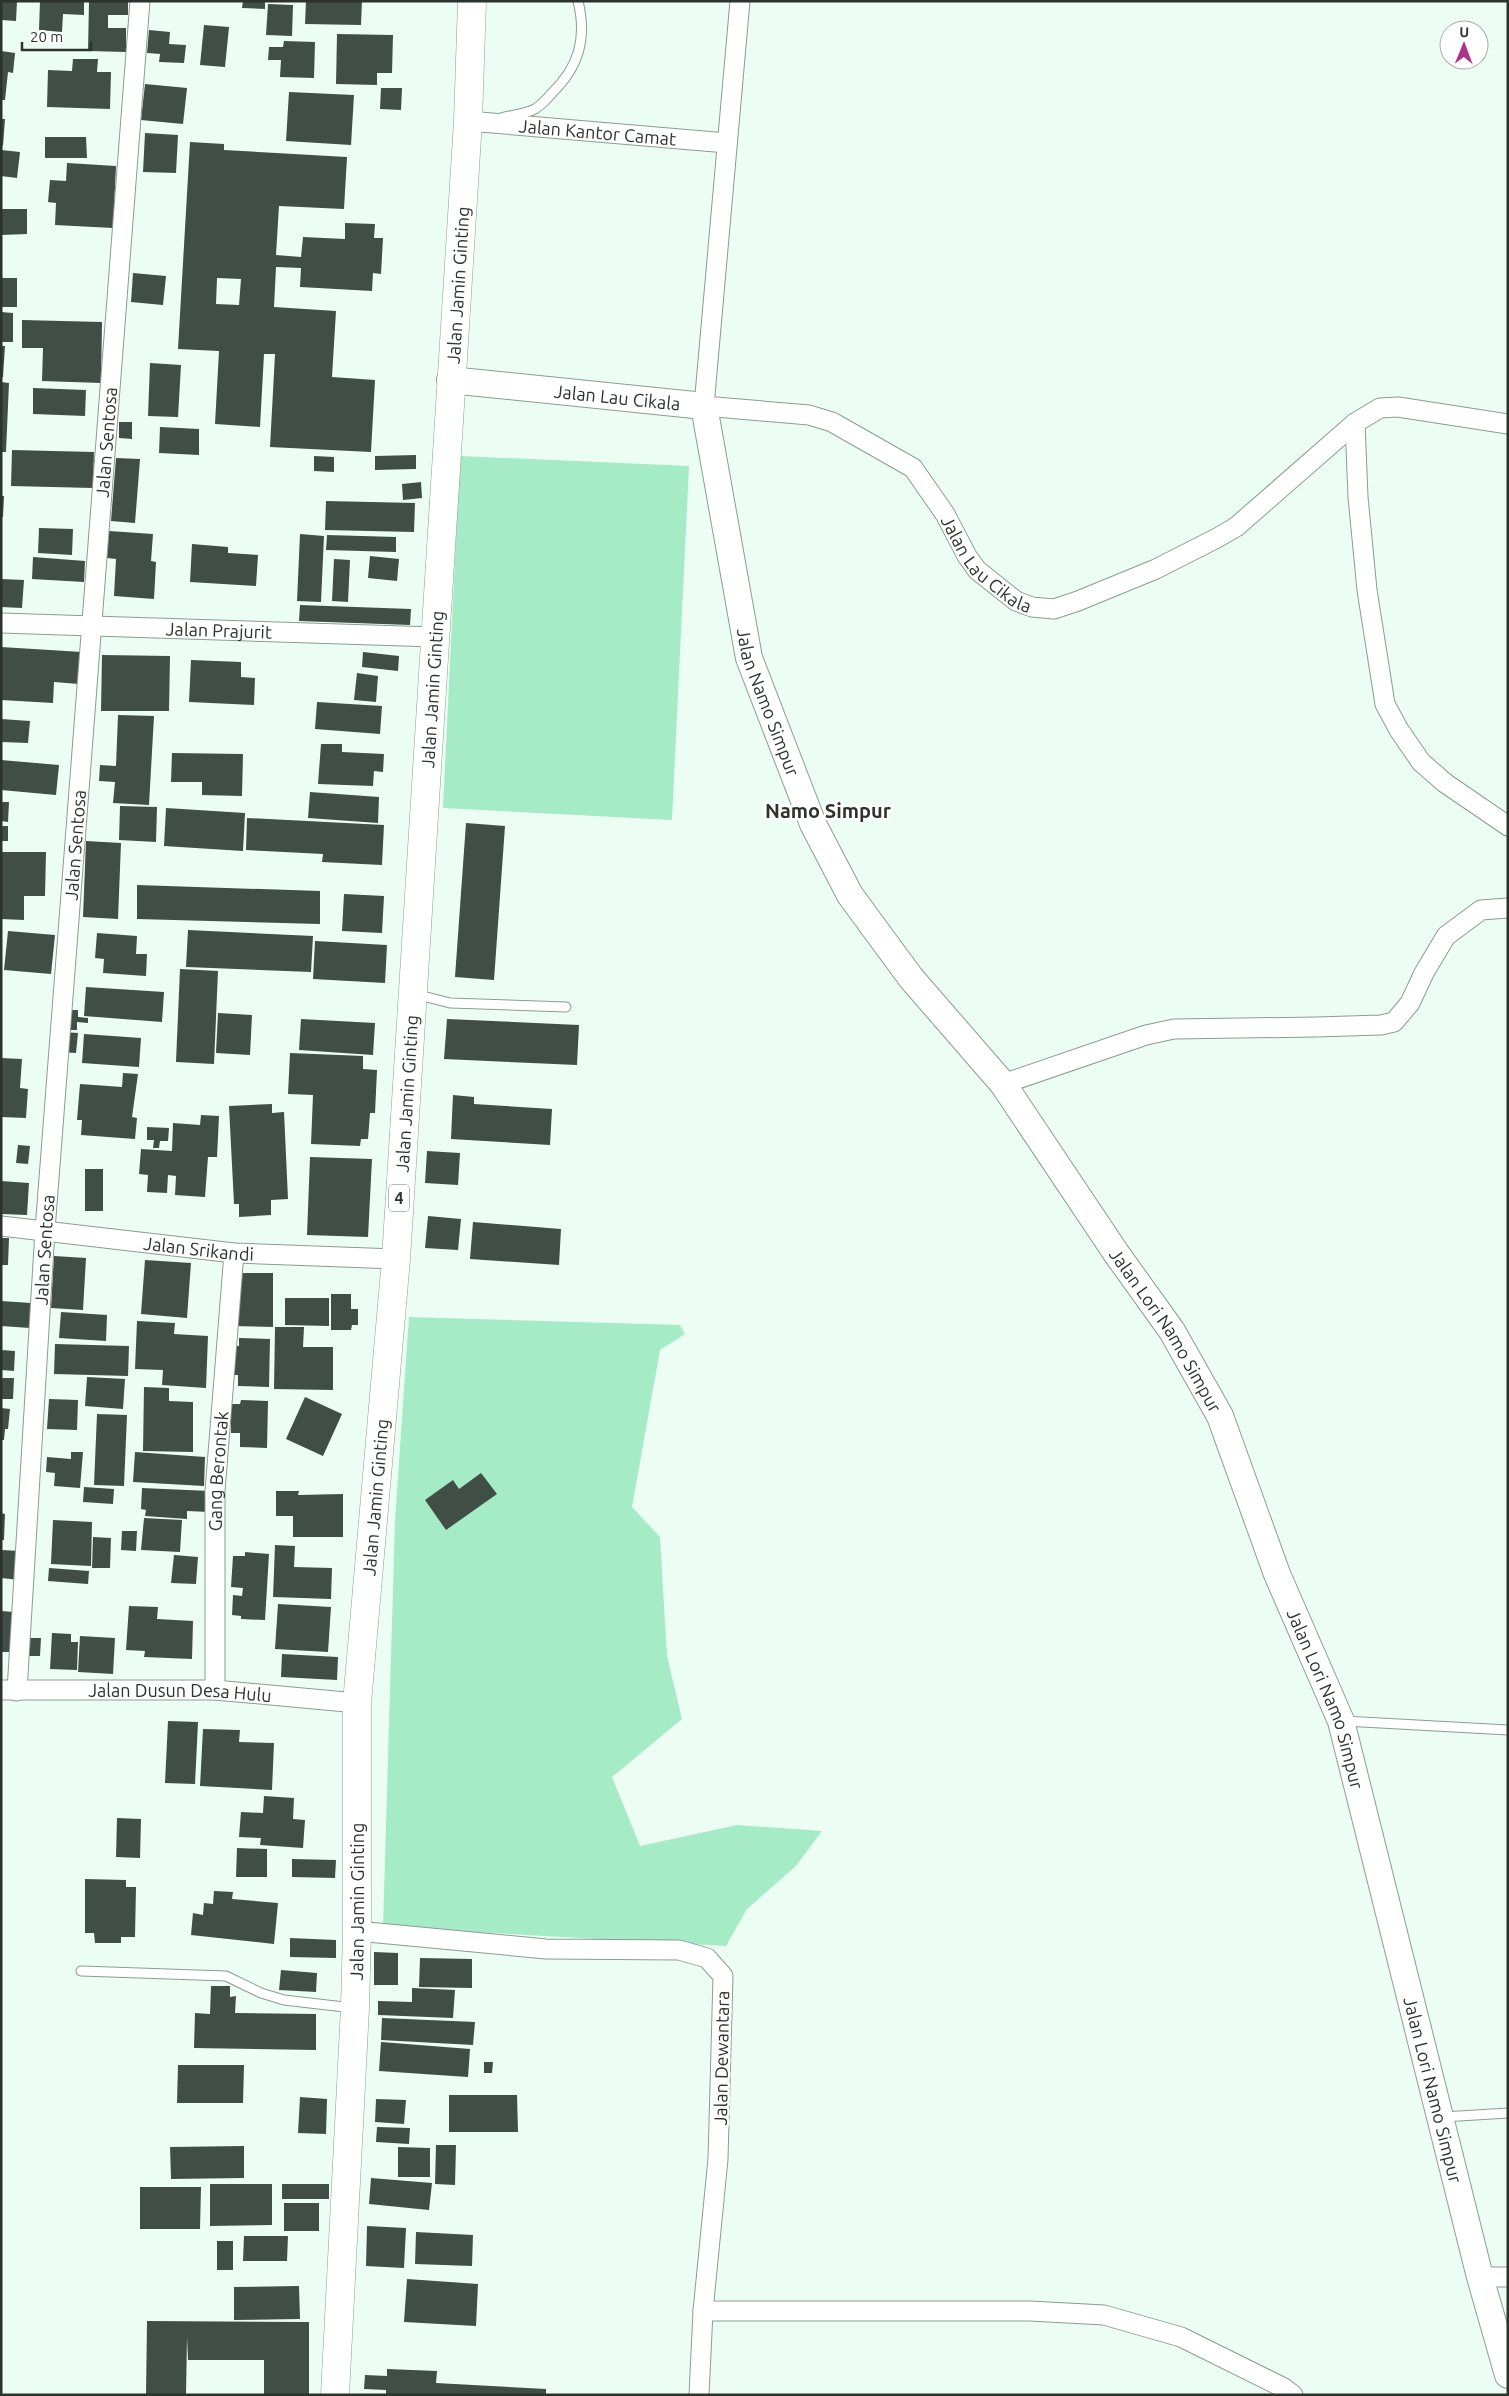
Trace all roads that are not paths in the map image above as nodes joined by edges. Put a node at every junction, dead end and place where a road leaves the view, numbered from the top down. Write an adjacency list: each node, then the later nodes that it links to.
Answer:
1 (140, 1): 12 (street, Jalan Sentosa)
2 (472, 1): 5 (highway, Jalan Jamin Ginting / 4)
3 (578, 1): 5 (lane)
4 (740, 1): 6 (street)
5 (475, 123): 6 (street, Jalan Kantor Camat); 7 (highway, Jalan Jamin Ginting / 4)
6 (726, 142): 8 (street)
7 (450, 380): 8 (street, Jalan Lau Cikala); 13 (highway, Jalan Jamin Ginting / 4)
8 (704, 406): 9 (street, Jalan Lau Cikala); 18 (street, Jalan Namo Simpur)
9 (1356, 423): 10 (street, Jalan Lau Cikala); 14 (street)
10 (1508, 424)
11 (1, 623): 12 (street, Jalan Prajurit)
12 (93, 627): 13 (street, Jalan Prajurit); 20 (street, Jalan Sentosa)
13 (435, 637): 16 (highway, Jalan Jamin Ginting / 4)
14 (1508, 826)
15 (1508, 908): 18 (street)
16 (412, 993): 17 (lane); 22 (highway, Jalan Jamin Ginting / 4)
17 (566, 1007)
18 (1003, 1084): 26 (street, Jalan Lori Namo Simpur)
19 (1, 1226): 20 (street, Jalan Srikandi)
20 (45, 1230): 21 (street, Jalan Srikandi); 23 (street, Jalan Sentosa)
21 (234, 1253): 22 (street, Jalan Srikandi); 24 (street, Gang Berontak)
22 (396, 1259): 25 (highway, Jalan Jamin Ginting / 4)
23 (9, 1690): 24 (street, Jalan Dusun Desa Hulu)
24 (214, 1690): 25 (street, Jalan Dusun Desa Hulu)
25 (357, 1703): 28 (highway, Jalan Jamin Ginting / 4)
26 (1341, 1721): 27 (lane); 32 (street, Jalan Lori Namo Simpur)
27 (1508, 1730)
28 (357, 1931): 30 (highway, Jalan Jamin Ginting / 4); 35 (street, Jalan Dewantara)
29 (81, 1971): 30 (lane)
30 (355, 2008): 37 (highway, Jalan Jamin Ginting / 4)
31 (1508, 2113): 32 (lane)
32 (1440, 2117): 33 (street, Jalan Lori Namo Simpur)
33 (1480, 2277): 34 (street); 36 (street, Jalan Lori Namo Simpur)
34 (1508, 2277)
35 (703, 2311): 38 (street, Jalan Dewantara); 39 (street)
36 (1508, 2375)
37 (335, 2395)
38 (699, 2395)
39 (1293, 2395)

